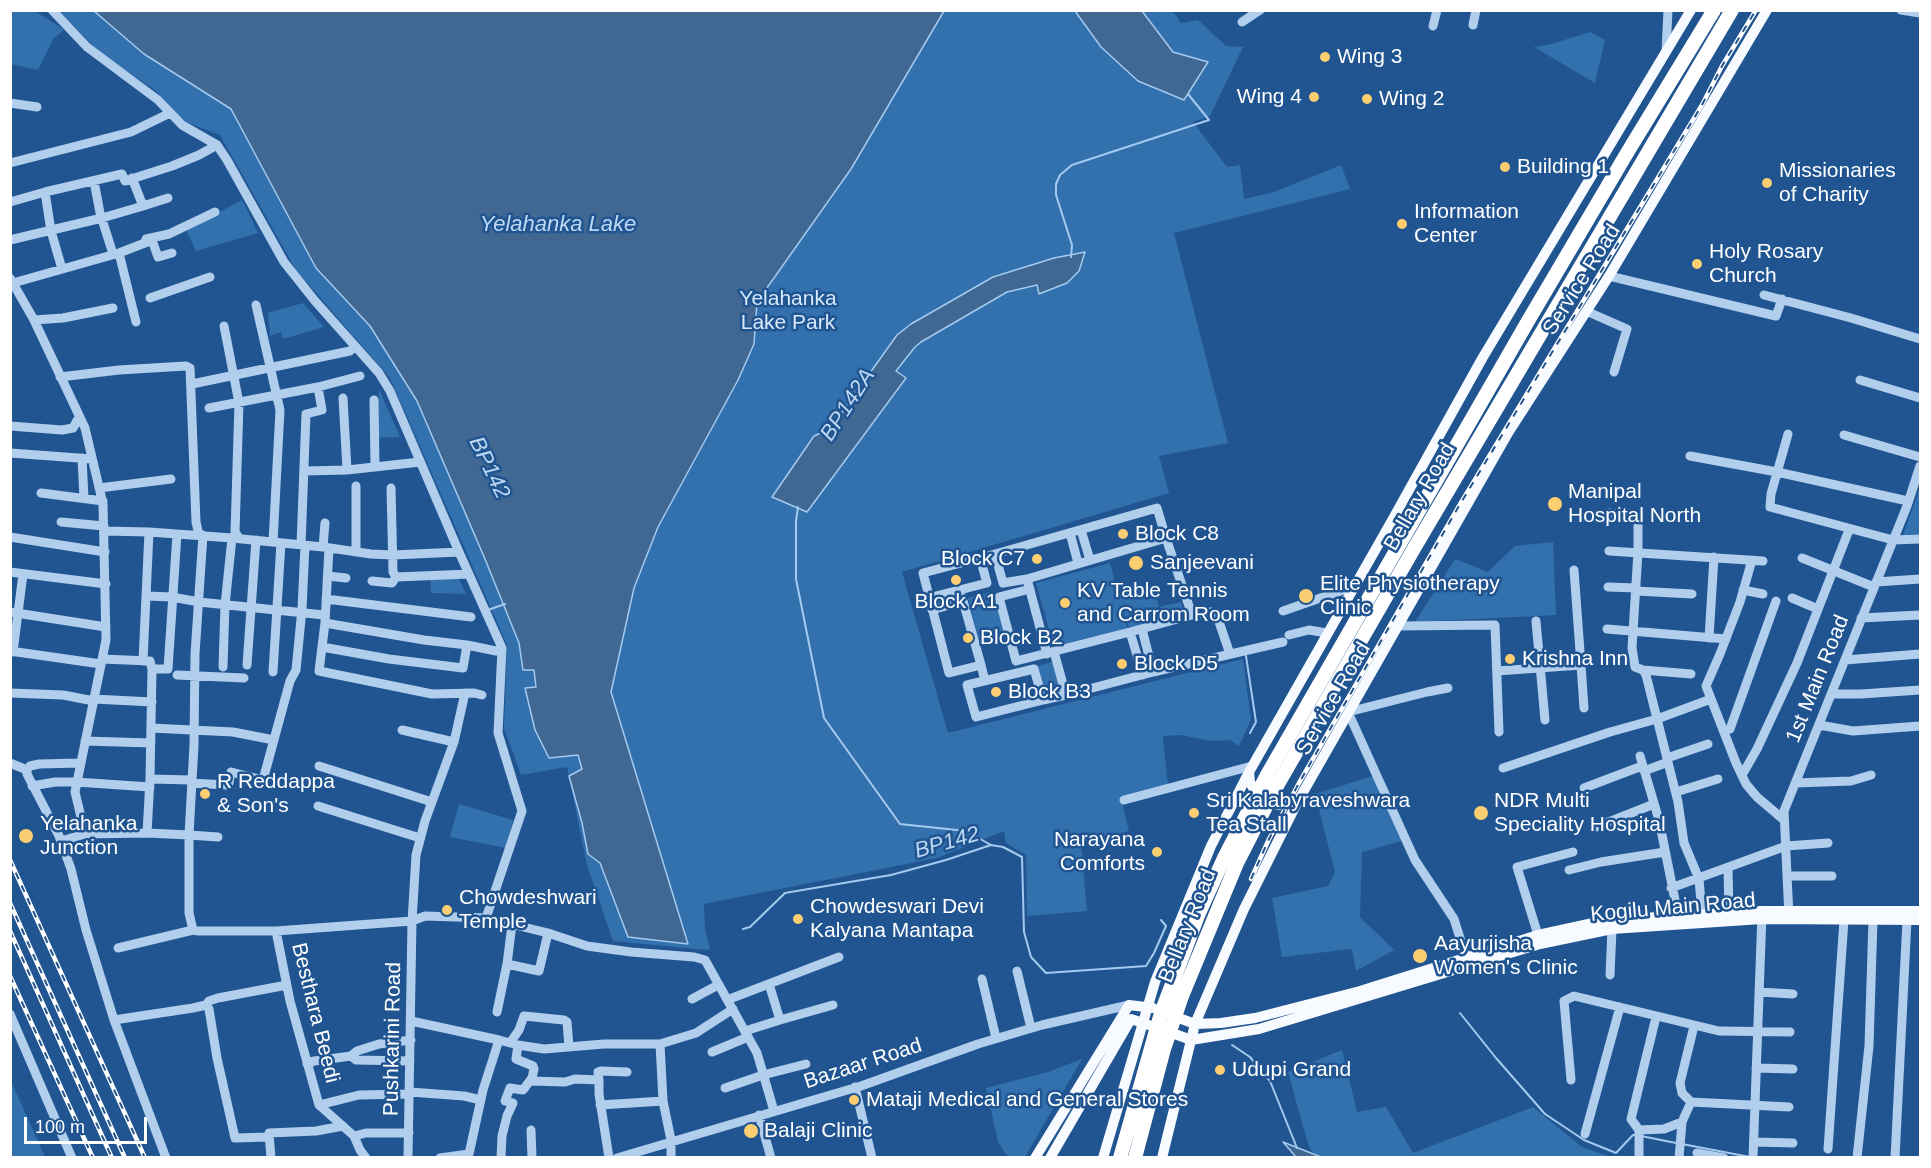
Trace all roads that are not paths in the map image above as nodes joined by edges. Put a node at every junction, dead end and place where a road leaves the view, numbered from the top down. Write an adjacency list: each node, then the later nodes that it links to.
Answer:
1 (52, 10): 18 (street)
2 (1260, 10): 12 (street)
3 (1437, 10): 14 (street)
4 (1476, 10): 13 (street)
5 (1668, 10): 15 (street)
6 (1691, 10): 15 (main road)
7 (1714, 10): 377 (highway, Bellary Road, bridge)
8 (1732, 10): 378 (highway, Bellary Road, bridge)
9 (1767, 10): 35 (main road, Service Road)
10 (1901, 10): 11 (street)
11 (1920, 13)
12 (1242, 22)
13 (1473, 25)
14 (1433, 26)
15 (1666, 51): 131 (main road)
16 (10, 103): 17 (street)
17 (37, 107)
18 (170, 112): 19 (street); 20 (street)
19 (217, 146): 21 (street); 71 (street)
20 (10, 163)
21 (132, 178): 22 (street); 26 (street)
22 (94, 182): 23 (street); 28 (street)
23 (45, 192): 25 (street); 29 (street)
24 (168, 198): 26 (street)
25 (10, 202)
26 (143, 206): 28 (street)
27 (215, 212): 31 (street)
28 (102, 218): 29 (street); 33 (street)
29 (51, 231): 30 (street); 34 (street)
30 (10, 240)
31 (131, 248): 32 (street); 33 (street)
32 (171, 253)
33 (116, 254): 34 (street); 45 (street)
34 (62, 269): 37 (street)
35 (1609, 276): 40 (street); 43 (main road, Service Road)
36 (210, 277): 39 (street)
37 (12, 280): 44 (street)
38 (1764, 295): 40 (street)
39 (150, 298)
40 (1782, 299): 47 (street)
41 (256, 305): 49 (street)
42 (113, 308): 44 (street)
43 (1586, 311): 50 (street); 161 (main road, Service Road)
44 (34, 320): 51 (street)
45 (136, 322)
46 (224, 326): 52 (street)
47 (1920, 339)
48 (350, 351): 49 (street)
49 (272, 368): 52 (street); 57 (street)
50 (1614, 372)
51 (60, 376): 55 (street); 63 (street)
52 (235, 376): 55 (street); 61 (street)
53 (360, 376): 56 (street)
54 (1860, 380): 58 (street)
55 (192, 384): 94 (street)
56 (318, 387): 57 (street); 75 (street)
57 (278, 395): 61 (street); 101 (street)
58 (1920, 398)
59 (343, 399): 74 (street)
60 (375, 400): 73 (street)
61 (239, 403): 62 (street); 96 (street)
62 (209, 408)
63 (80, 417): 64 (street); 70 (street)
64 (10, 426)
65 (1788, 434): 76 (street)
66 (1844, 435): 69 (street)
67 (10, 453): 70 (street)
68 (1690, 456): 76 (street)
69 (1920, 457)
70 (87, 458): 79 (street); 82 (street)
71 (420, 462): 73 (street); 107 (street)
72 (1920, 466): 84 (street, 1st Main Road)
73 (375, 467): 74 (street)
74 (347, 470): 75 (street)
75 (304, 471): 102 (street)
76 (1777, 472): 84 (street); 90 (street)
77 (171, 479): 79 (street)
78 (356, 486): 106 (street)
79 (99, 488): 83 (street)
80 (390, 488): 109 (street)
81 (41, 493): 82 (street)
82 (84, 498): 83 (street)
83 (103, 501): 88 (street)
84 (1908, 501): 100 (street, 1st Main Road)
85 (1609, 513): 108 (street)
86 (61, 522): 88 (street)
87 (325, 523): 103 (street)
88 (104, 529): 91 (street); 105 (street)
89 (1081, 530): 92 (street); 97 (street); 114 (street)
90 (1849, 530): 100 (street); 119 (street)
91 (149, 532): 93 (street); 139 (street)
92 (1070, 532): 110 (street); 117 (street)
93 (177, 534): 94 (street); 140 (street)
94 (201, 535): 96 (street); 145 (street)
95 (10, 537): 105 (street)
96 (236, 538): 99 (street); 147 (street)
97 (1166, 538): 114 (street); 155 (street)
98 (1920, 538): 100 (street)
99 (256, 540): 101 (street); 148 (street)
100 (1893, 540): 130 (street, 1st Main Road)
101 (277, 542): 102 (street); 150 (street)
102 (303, 545): 103 (street); 152 (street)
103 (326, 547): 106 (street); 123 (street)
104 (1609, 551): 108 (street)
105 (105, 552): 129 (street)
106 (356, 552): 109 (street)
107 (459, 552): 109 (street); 122 (street)
108 (1638, 552): 111 (street); 134 (street)
109 (393, 555): 124 (street)
110 (995, 555): 112 (street); 126 (street)
111 (1714, 557): 115 (street); 169 (street)
112 (980, 558): 136 (street); 141 (street)
113 (1802, 558): 119 (street)
114 (1090, 560): 117 (street)
115 (1752, 560): 116 (street); 135 (street)
116 (1763, 561)
117 (1078, 564): 126 (street)
118 (1574, 570): 183 (street)
119 (1833, 570): 130 (street); 149 (street)
120 (10, 572): 121 (street)
121 (23, 574): 129 (street); 154 (street)
122 (469, 574): 124 (street); 271 (street)
123 (328, 576): 125 (street); 143 (street)
124 (396, 577): 128 (street)
125 (346, 578)
126 (1027, 579): 133 (street)
127 (1920, 579): 130 (street)
128 (372, 581)
129 (106, 584): 162 (street)
130 (1875, 584): 158 (street, 1st Main Road)
131 (1354, 586): 153 (street); 167 (main road)
132 (1608, 587): 134 (street)
133 (1029, 589): 176 (street); 176 (street)
134 (1636, 589): 137 (street); 165 (street)
135 (1743, 590): 138 (street); 170 (street)
136 (960, 591): 141 (street); 146 (street)
137 (1692, 594)
138 (1763, 594)
139 (147, 596): 140 (street); 179 (street)
140 (172, 597): 145 (street); 185 (street)
141 (928, 598): 151 (street)
142 (1792, 598): 149 (street)
143 (326, 599): 157 (street); 159 (street)
144 (1776, 601): 217 (street)
145 (199, 602): 147 (street); 193 (street)
146 (963, 602): 151 (street); 182 (street)
147 (225, 605): 148 (street); 184 (street)
148 (251, 608): 150 (street); 181 (street)
149 (1818, 609): 232 (street)
150 (276, 610): 152 (street); 189 (street)
151 (932, 610): 182 (street)
152 (301, 611): 159 (street); 219 (street)
153 (1283, 611)
154 (14, 612): 162 (street); 174 (street)
155 (1192, 615): 163 (street); 175 (street)
156 (1920, 615): 158 (street)
157 (471, 617)
158 (1862, 618): 178 (street, 1st Main Road)
159 (324, 619): 171 (street); 172 (street)
160 (1536, 621): 186 (street)
161 (1398, 626): 188 (street); 209 (main road, Service Road)
162 (106, 627): 180 (street)
163 (1142, 629): 166 (street); 190 (street)
164 (1607, 629): 165 (street)
165 (1633, 631): 169 (street); 187 (street)
166 (1130, 632): 176 (street); 194 (street)
167 (1325, 636): 168 (street); 168 (street); 230 (main road)
168 (1286, 638): 175 (street)
169 (1709, 638): 170 (street)
170 (1726, 639): 204 (street)
171 (467, 645): 172 (street); 173 (street)
172 (322, 647): 200 (street)
173 (496, 651)
174 (12, 652): 180 (street)
175 (1230, 652): 190 (street)
176 (1051, 653): 201 (street)
177 (1920, 654): 178 (street)
178 (1845, 660): 202 (street, 1st Main Road)
179 (143, 661): 180 (street); 185 (street)
180 (102, 662): 205 (street)
181 (247, 665)
182 (981, 665): 196 (street)
183 (1581, 665): 186 (street); 208 (street)
184 (223, 667)
185 (152, 669): 207 (street)
186 (1540, 669): 188 (street); 210 (street)
187 (1643, 670): 191 (street); 211 (street)
188 (1497, 671): 218 (street)
189 (273, 672)
190 (1153, 672): 194 (street)
191 (1691, 674)
192 (177, 675): 193 (street)
193 (195, 675): 195 (street); 215 (street)
194 (1143, 675): 201 (street)
195 (244, 678)
196 (985, 681): 206 (street); 206 (street)
197 (1448, 688): 209 (street)
198 (1920, 690): 202 (street)
199 (10, 693): 205 (street)
200 (465, 693): 203 (street); 221 (street, Pushkarini Road)
201 (1066, 694): 206 (street)
202 (1831, 694): 212 (street, 1st Main Road)
203 (482, 695)
204 (1711, 699): 211 (street); 217 (street)
205 (94, 700): 207 (street); 220 (street)
206 (1043, 700)
207 (152, 702): 214 (street)
208 (1584, 708)
209 (1348, 712): 243 (main road, Service Road); 285 (street)
210 (1545, 720)
211 (1657, 720): 224 (street); 229 (street)
212 (1819, 724): 213 (street); 238 (street, 1st Main Road)
213 (1920, 726)
214 (151, 728): 215 (street); 222 (street)
215 (194, 729): 219 (street); 236 (street)
216 (402, 730): 221 (street)
217 (1724, 731): 232 (street)
218 (1499, 732)
219 (274, 740): 236 (street)
220 (85, 741): 222 (street); 226 (street)
221 (454, 742): 244 (street, Pushkarini Road)
222 (151, 743): 237 (street)
223 (1708, 744): 224 (street)
224 (1668, 760): 227 (street); 241 (street)
225 (10, 763): 231 (street)
226 (80, 763): 231 (street); 235 (street)
227 (1642, 764): 240 (street); 245 (street)
228 (319, 766): 244 (street)
229 (1503, 768)
230 (1251, 769): 242 (street); 243 (main road); 302 (main road)
231 (27, 770): 239 (street)
232 (1742, 775): 247 (street)
233 (1871, 775): 238 (street)
234 (1718, 779): 241 (street)
235 (76, 782): 237 (street); 239 (street); 250 (street)
236 (192, 782): 237 (street); 251 (street)
237 (150, 783): 249 (street)
238 (1795, 783): 247 (street, 1st Main Road)
239 (32, 786): 254 (street)
240 (1584, 788)
241 (1676, 792): 263 (street)
242 (1124, 800)
243 (1298, 801): 311 (main road, Service Road)
244 (432, 802): 253 (street, Pushkarini Road)
245 (1654, 804): 248 (street); 258 (street)
246 (318, 806): 253 (street)
247 (1784, 820): 256 (street, 1st Main Road)
248 (1596, 827)
249 (147, 832): 250 (street); 251 (street)
250 (85, 834): 254 (street)
251 (189, 835): 252 (street); 279 (street)
252 (218, 837)
253 (420, 838): 276 (street, Pushkarini Road)
254 (61, 841): 306 (street)
255 (1828, 843): 256 (street)
256 (1786, 846): 259 (street); 261 (street, 1st Main Road)
257 (1573, 852): 282 (street)
258 (1665, 852): 260 (street); 264 (street)
259 (1728, 868): 263 (street); 266 (street)
260 (1569, 870)
261 (1787, 876): 262 (street); 270 (street, 1st Main Road)
262 (1832, 876)
263 (1700, 879): 264 (street); 267 (street)
264 (1671, 888): 268 (street)
265 (1920, 911): 270 (main road, Kogilu Main Road)
266 (1729, 912): 267 (main road, Kogilu Main Road); 269 (main road, Kogilu Main Road)
267 (1702, 914): 268 (main road, Kogilu Main Road)
268 (1678, 915): 282 (main road, Kogilu Main Road)
269 (1762, 915): 270 (main road, Kogilu Main Road); 278 (main road, Kogilu Main Road); 294 (street)
270 (1789, 916): 272 (main road, Kogilu Main Road)
271 (486, 918): 276 (street); 277 (street)
272 (1844, 920): 273 (main road, Kogilu Main Road); 359 (street)
273 (1873, 920): 274 (main road, Kogilu Main Road); 384 (street)
274 (1907, 920): 275 (main road, Kogilu Main Road); 385 (street)
275 (1920, 920)
276 (412, 921): 280 (street); 308 (street, Pushkarini Road)
277 (512, 925): 281 (street); 287 (street)
278 (1612, 929): 286 (main road, Kogilu Main Road); 289 (street)
279 (193, 930): 280 (street); 283 (street)
280 (276, 930): 292 (street, Besthara Beedi)
281 (548, 933): 287 (street); 293 (street)
282 (1538, 935): 286 (main road, Kogilu Main Road)
283 (118, 948)
284 (839, 957): 291 (street)
285 (1466, 957): 286 (main road, Kogilu Main Road); 310 (main road, Kogilu Main Road)
286 (1480, 958): 310 (main road, Kogilu Main Road)
287 (507, 964): 303 (street)
288 (1017, 971): 313 (street)
289 (1610, 975)
290 (982, 979): 317 (street)
291 (769, 984): 297 (street); 307 (street)
292 (287, 985): 298 (street); 327 (street, Besthara Beedi)
293 (718, 985): 296 (street); 297 (street)
294 (1759, 992): 295 (street); 315 (street)
295 (1794, 994)
296 (692, 999)
297 (728, 1000): 301 (street)
298 (206, 1005): 306 (street); 355 (street)
299 (833, 1005): 307 (street)
300 (1620, 1007): 305 (street); 334 (street); 353 (street)
301 (733, 1009): 316 (street); 322 (street)
302 (1132, 1010): 309 (main road); 309 (main road); 311 (main road); 313 (street, Bazaar Road); 374 (main road); 375 (main road)
303 (497, 1012)
304 (10, 1014): 361 (street)
305 (1656, 1017): 312 (street); 351 (street)
306 (114, 1020): 362 (street)
307 (780, 1020): 316 (street)
308 (411, 1021): 318 (street, Pushkarini Road); 319 (street)
309 (1143, 1023): 320 (main road); 376 (main road)
310 (1257, 1023): 311 (main road, Kogilu Main Road); 320 (main road, Kogilu Main Road)
311 (1195, 1024): 320 (main road, Service Road)
312 (1694, 1026): 315 (street); 341 (street)
313 (1031, 1028): 317 (street, Bazaar Road)
314 (1790, 1032): 315 (street)
315 (1758, 1033): 329 (street)
316 (746, 1034): 324 (street); 332 (street)
317 (996, 1038): 337 (street, Bazaar Road)
318 (411, 1040): 325 (street); 326 (street, Pushkarini Road)
319 (499, 1040): 321 (street); 339 (street)
320 (1191, 1040): 379 (main road, Service Road)
321 (514, 1044): 323 (street); 323 (street); 335 (street)
322 (660, 1044): 323 (street); 340 (street)
323 (569, 1047)
324 (712, 1052)
325 (351, 1056): 326 (street); 327 (street)
326 (410, 1061): 338 (street, Pushkarini Road)
327 (307, 1064): 343 (street, Besthara Beedi)
328 (806, 1064): 332 (street)
329 (1756, 1068): 330 (street); 344 (street)
330 (1794, 1069)
331 (627, 1072): 333 (street)
332 (763, 1075): 336 (street); 346 (street)
333 (599, 1080): 335 (street); 342 (street)
334 (1571, 1080)
335 (530, 1081): 367 (street)
336 (725, 1088)
337 (855, 1088): 346 (street, Bazaar Road); 373 (street)
338 (410, 1093): 339 (street); 343 (street); 352 (street, Pushkarini Road)
339 (481, 1100): 366 (street)
340 (663, 1101): 342 (street); 356 (street)
341 (1691, 1102): 344 (street); 348 (street)
342 (600, 1104): 369 (street)
343 (319, 1105): 349 (street, Besthara Beedi)
344 (1755, 1105): 345 (street); 357 (street)
345 (1789, 1107)
346 (774, 1111): 347 (street, Bazaar Road)
347 (759, 1115): 356 (street, Bazaar Road); 372 (street)
348 (1682, 1122): 351 (street); 381 (street)
349 (343, 1126): 354 (street, Besthara Beedi); 355 (street)
350 (531, 1130): 368 (street)
351 (1639, 1130): 380 (street)
352 (410, 1133): 354 (street); 365 (street, Pushkarini Road)
353 (1585, 1134)
354 (354, 1136): 364 (street, Besthara Beedi)
355 (269, 1137): 363 (street)
356 (672, 1140): 370 (street, Bazaar Road); 371 (street)
357 (1754, 1142): 358 (street); 383 (street)
358 (1793, 1143)
359 (1828, 1149)
360 (1697, 1153): 382 (street)
361 (72, 1158)
362 (166, 1158)
363 (271, 1158)
364 (366, 1158)
365 (408, 1158)
366 (440, 1158)
367 (501, 1158)
368 (532, 1158)
369 (609, 1158)
370 (617, 1158)
371 (672, 1158)
372 (771, 1158)
373 (872, 1158)
374 (1035, 1158)
375 (1050, 1158)
376 (1103, 1158)
377 (1120, 1158)
378 (1135, 1158)
379 (1162, 1158)
380 (1640, 1158)
381 (1679, 1158)
382 (1724, 1158)
383 (1753, 1158)
384 (1857, 1158)
385 (1895, 1158)

